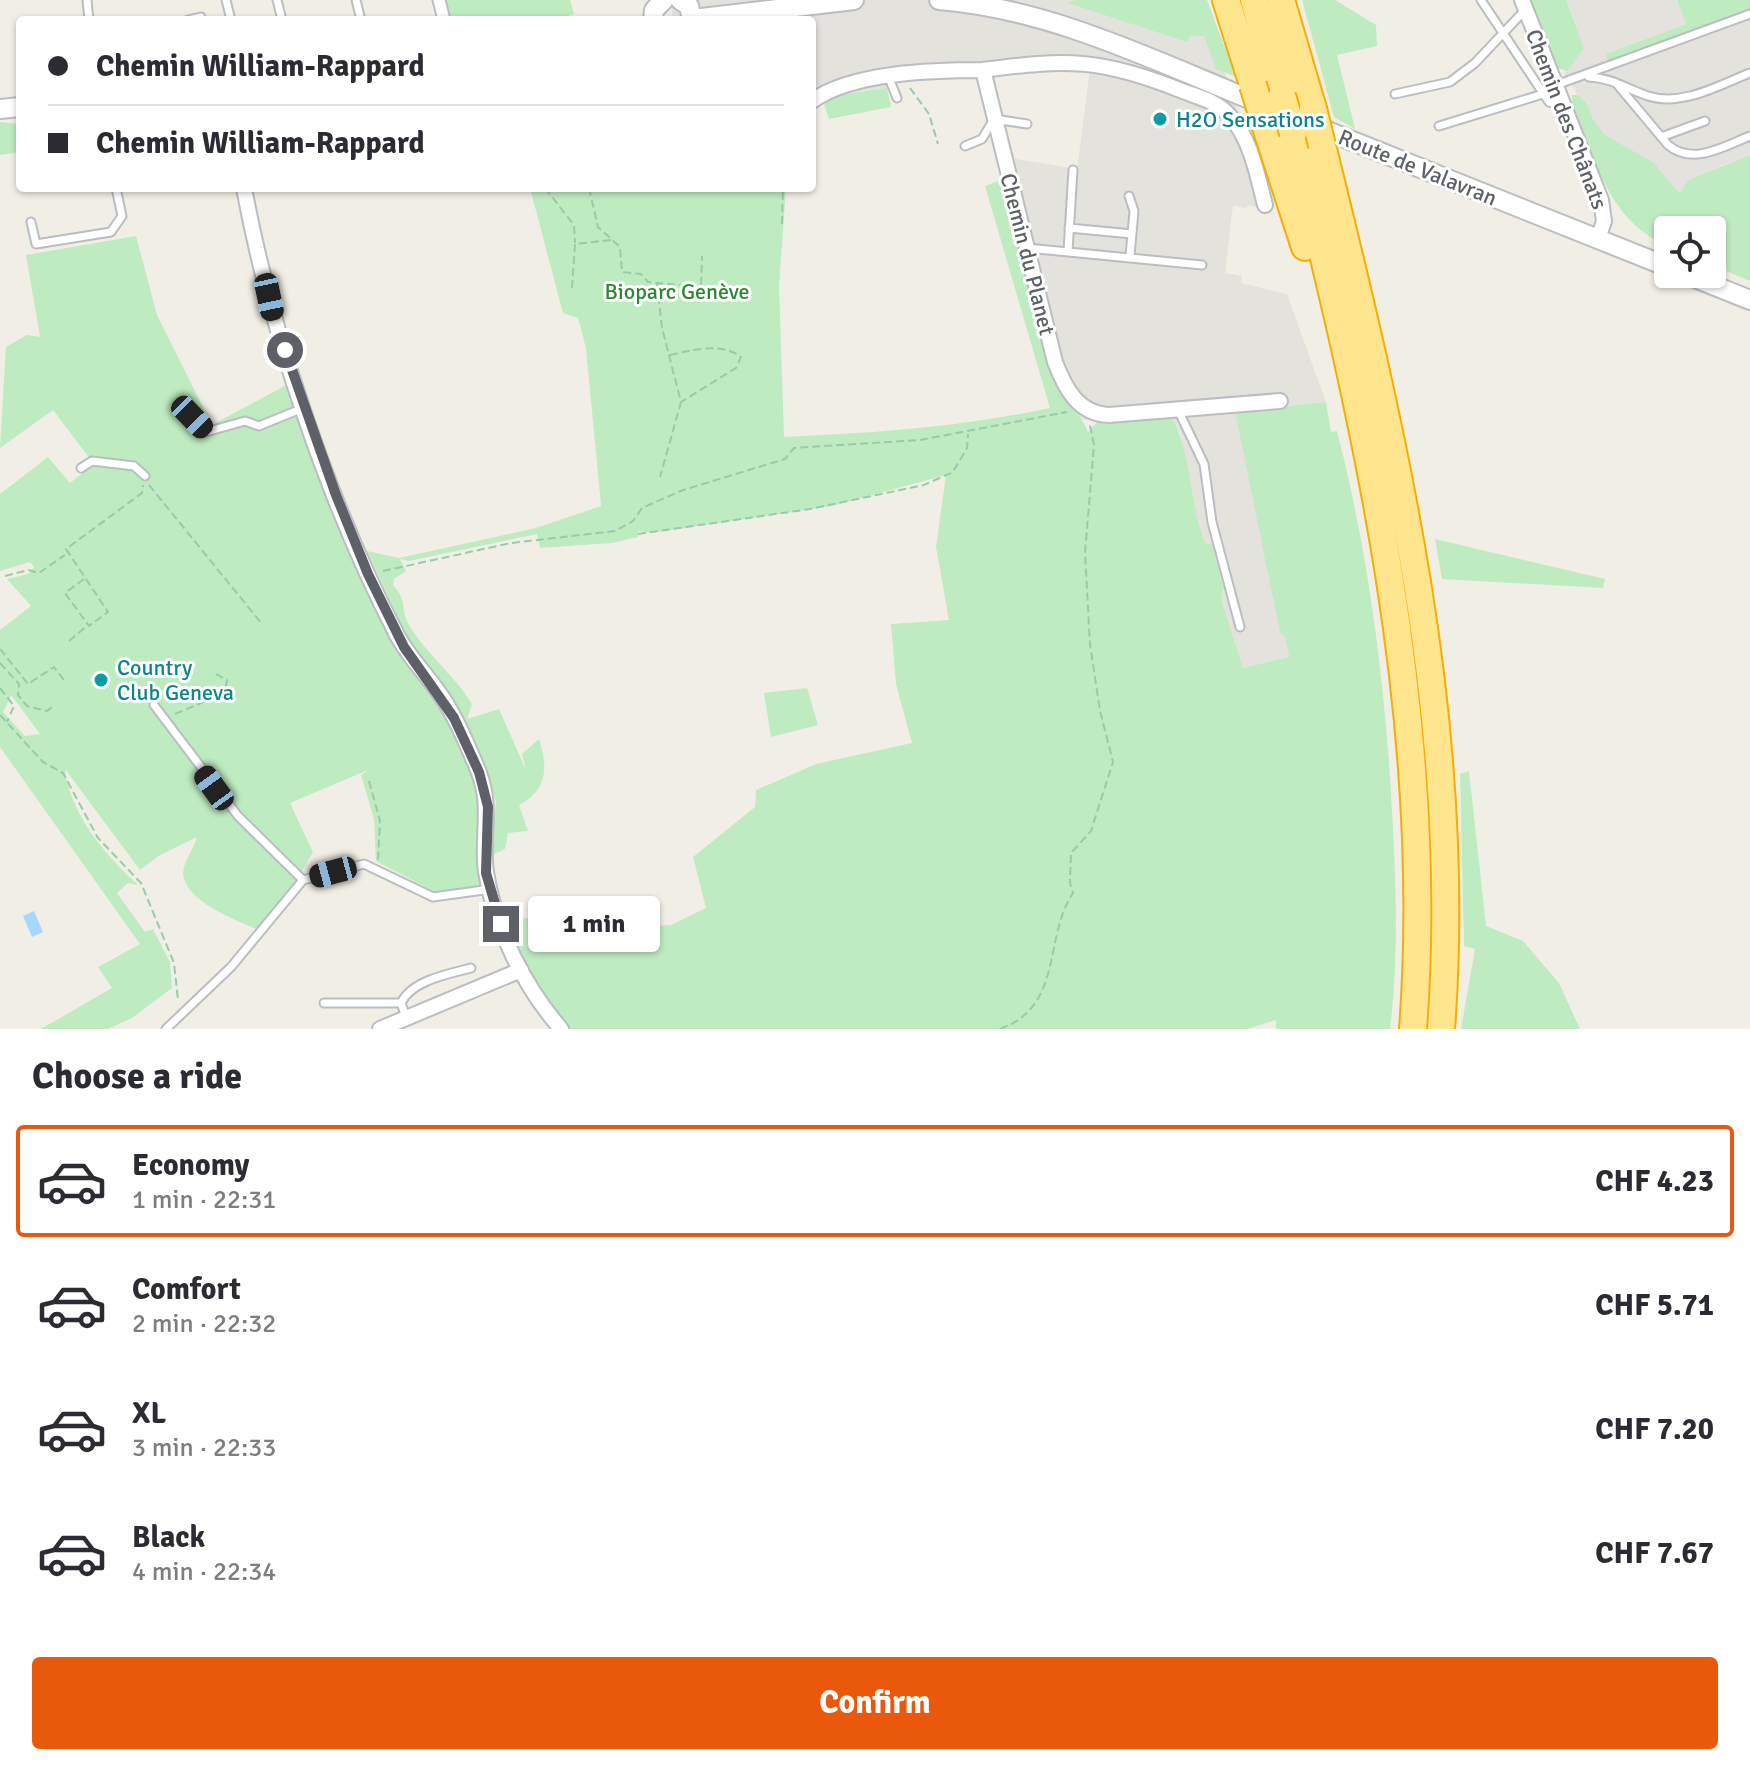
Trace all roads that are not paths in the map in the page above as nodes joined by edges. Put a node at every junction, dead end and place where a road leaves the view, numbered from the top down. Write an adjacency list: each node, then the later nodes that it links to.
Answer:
1 (664, 0): 11 (street)
2 (680, 0): 12 (street)
3 (854, 0): 13 (street)
4 (939, 0): 41 (street, Route de Valavran)
5 (1226, 0): 50 (highway, bridge)
6 (1254, 0): 50 (highway, bridge)
7 (1481, 0): 14 (lane)
8 (1524, 5): 14 (lane); 20 (street, Chemin des Chânats)
9 (1284, 8): 69 (highway, bridge)
10 (1750, 14): 17 (lane)
11 (653, 16)
12 (691, 16)
13 (724, 16)
14 (1502, 32): 21 (lane); 22 (lane)
15 (983, 70): 18 (street); 26 (street, Chemin du Planet); 37 (street)
16 (1750, 73): 19 (lane)
17 (1583, 77): 19 (lane); 20 (lane)
18 (889, 78): 23 (street); 24 (lane)
19 (1614, 81): 31 (lane)
20 (1556, 85): 25 (street, Chemin des Chânats)
21 (1395, 94)
22 (1543, 94): 25 (lane); 29 (lane)
23 (816, 96)
24 (897, 98)
25 (1564, 105): 41 (street, Chemin des Chânats)
26 (994, 119): 28 (lane); 32 (lane); 42 (street, Chemin du Planet)
27 (1705, 121): 31 (lane)
28 (1027, 124)
29 (1439, 126)
30 (1750, 136): 31 (lane)
31 (1661, 137)
32 (965, 146)
33 (1073, 170): 39 (lane)
34 (117, 192): 38 (lane)
35 (245, 192): 51 (street)
36 (1129, 196): 40 (lane)
37 (1265, 205)
38 (31, 222)
39 (1069, 228): 40 (lane); 43 (lane)
40 (1132, 234): 44 (lane)
41 (1598, 239): 45 (street, Route de Valavran)
42 (1027, 248): 43 (lane); 52 (street, Chemin du Planet)
43 (1068, 251): 44 (lane)
44 (1130, 256): 46 (lane)
45 (1654, 261)
46 (1202, 265)
47 (1720, 288): 48 (street)
48 (1750, 300)
49 (1280, 401): 52 (street)
50 (1354, 403): 68 (highway)
51 (305, 407): 53 (lane); 59 (street)
52 (1179, 412): 56 (lane)
53 (192, 417)
54 (81, 468): 55 (lane)
55 (145, 476)
56 (1240, 627)
57 (154, 705): 58 (lane)
58 (303, 880): 59 (lane); 65 (lane)
59 (491, 889): 61 (street)
60 (471, 968): 63 (lane)
61 (521, 970): 64 (street); 67 (street)
62 (324, 1003): 63 (lane)
63 (401, 1003): 64 (lane)
64 (406, 1017): 66 (street)
65 (166, 1029)
66 (380, 1029)
67 (561, 1029)
68 (1413, 1029)
69 (1441, 1029)

